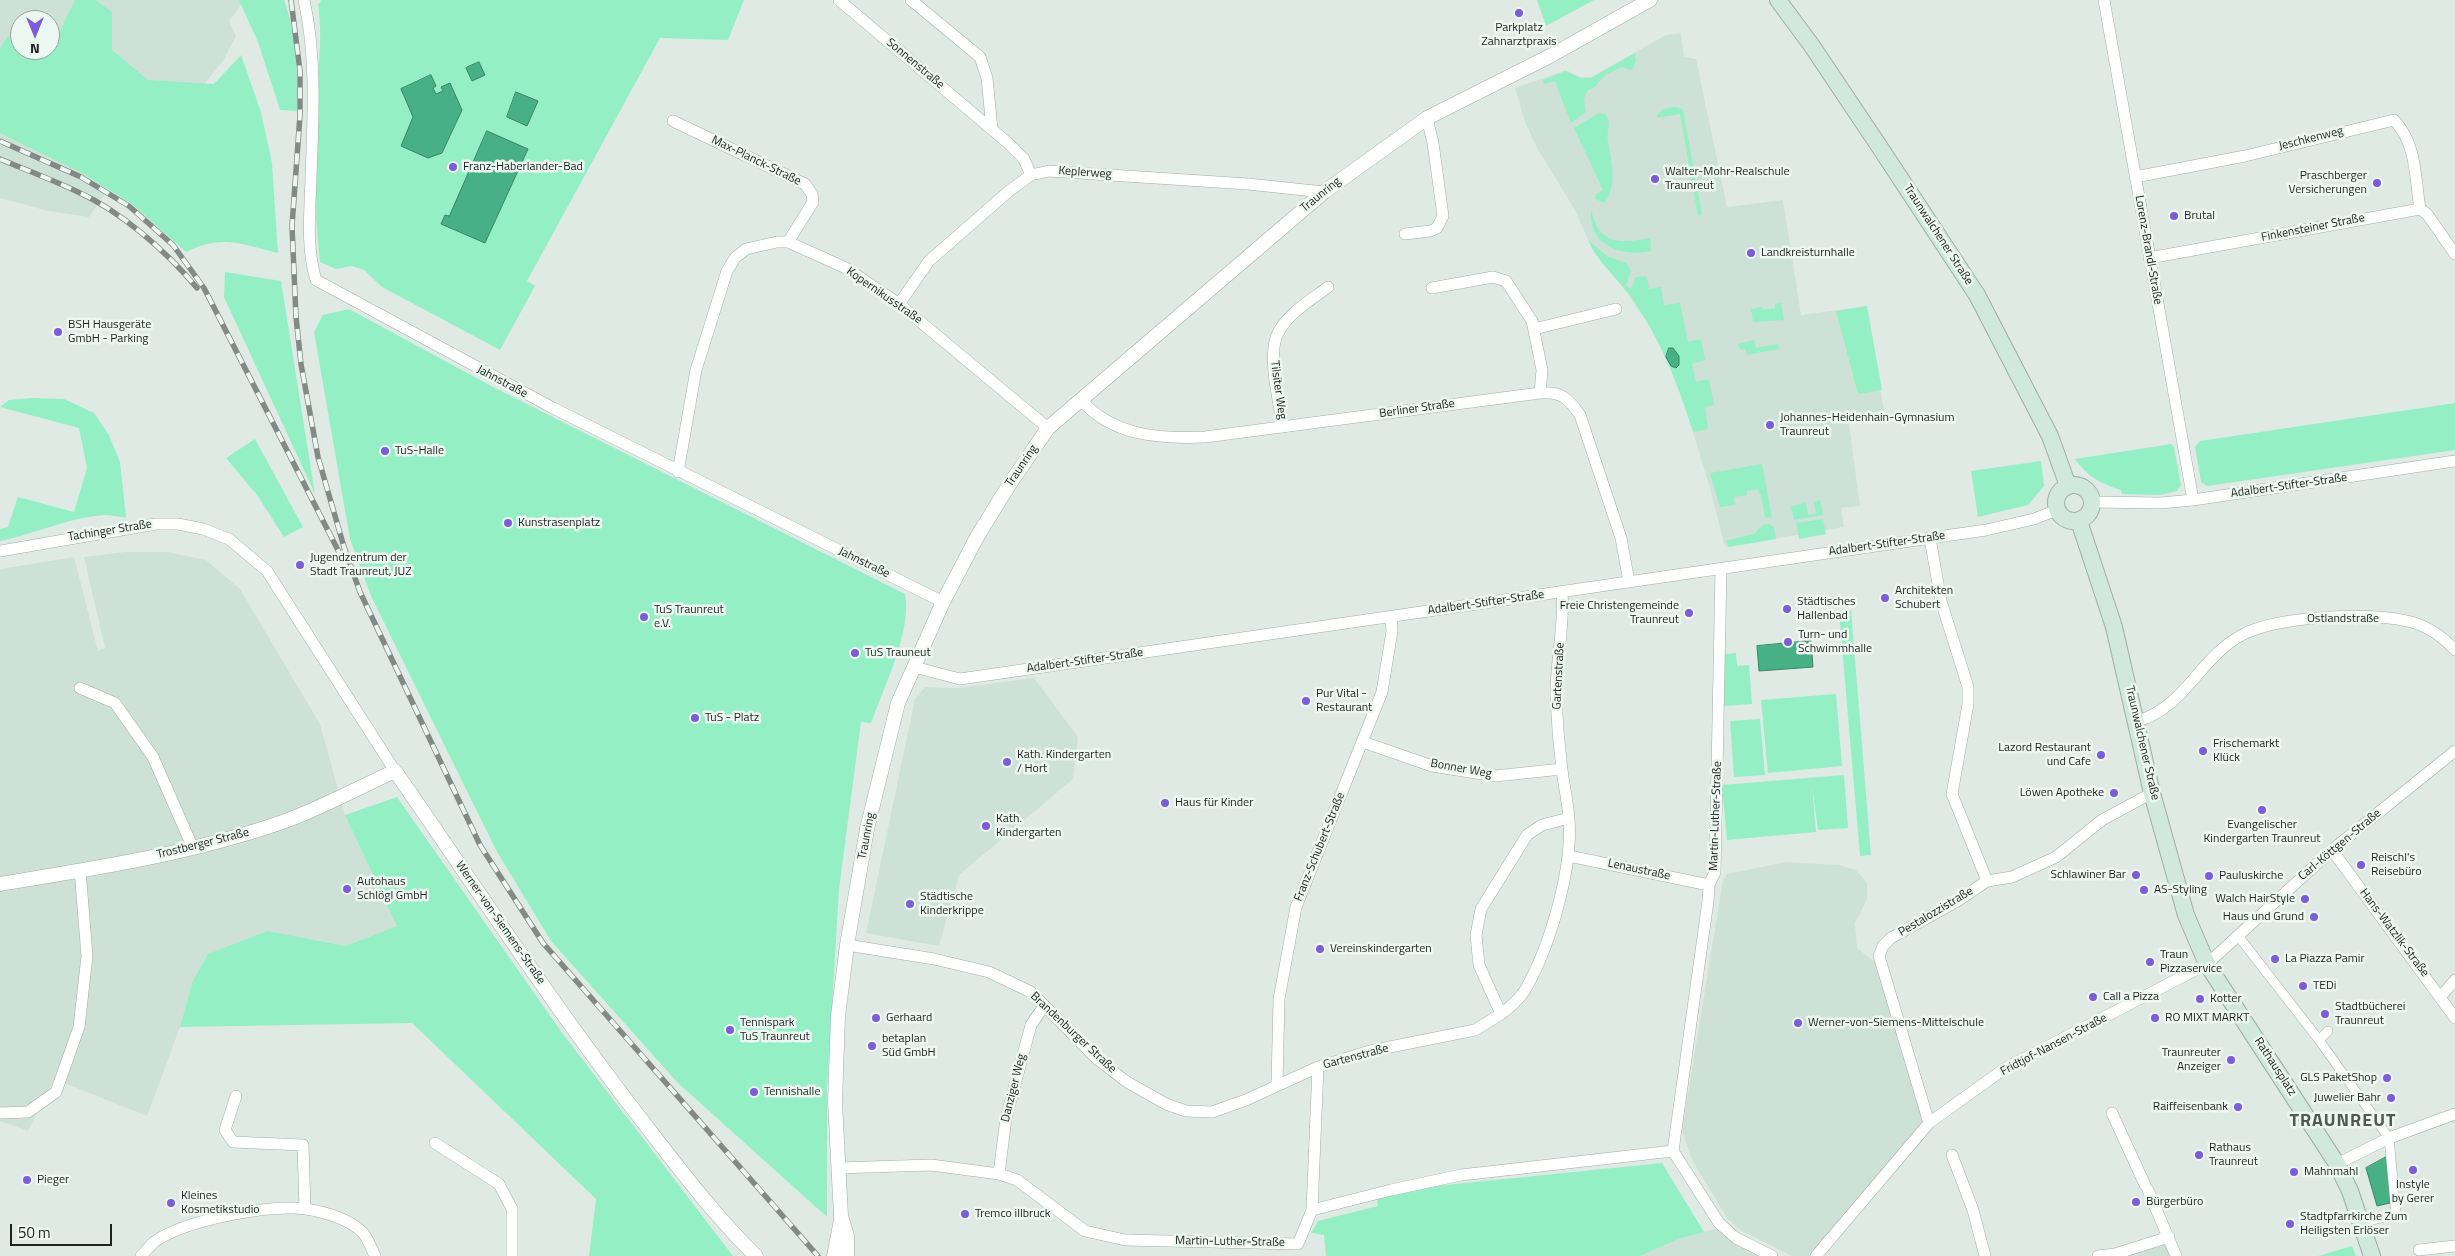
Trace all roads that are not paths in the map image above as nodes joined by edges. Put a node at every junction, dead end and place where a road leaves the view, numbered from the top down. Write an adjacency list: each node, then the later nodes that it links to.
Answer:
1 (304, 0): 28 (street, Jahnstraße)
2 (839, 0): 9 (street, Sonnenstraße)
3 (911, 0): 9 (street)
4 (1650, 0): 7 (street, Traunring)
5 (1778, 0): 29 (main road, Traunwalchener Straße)
6 (2104, 0): 11 (street, Lorenz-Brandl-Straße)
7 (1427, 118): 12 (street, Traunring); 14 (street)
8 (673, 121): 15 (street, Max-Planck-Straße)
9 (992, 128): 10 (street, Sonnenstraße)
10 (1031, 175): 12 (street, Keplerweg); 20 (street, Keplerweg)
11 (2135, 177): 13 (street, Jeschkenweg); 17 (street, Lorenz-Brandl-Straße)
12 (1324, 192): 24 (street, Traunring)
13 (2420, 209): 16 (street); 17 (street, Finkensteiner Straße)
14 (1405, 234)
15 (788, 242): 20 (street, Kopernikusstraße); 28 (street, Kopernikusstraße)
16 (2455, 254)
17 (2149, 258): 30 (street, Lorenz-Brandl-Straße)
18 (1328, 287): 25 (street, Tilsiter Weg)
19 (1432, 288): 22 (street)
20 (899, 304): 26 (street, Kopernikusstraße)
21 (1616, 309): 22 (street)
22 (1534, 329): 23 (street)
23 (1540, 392): 25 (street, Berliner Straße); 38 (street, Berliner Straße)
24 (1081, 400): 25 (street, Berliner Straße); 26 (street, Traunring)
25 (1283, 427)
26 (1048, 428): 40 (street, Traunring)
27 (2455, 462): 30 (street, Adalbert-Stifter-Straße)
28 (678, 472): 40 (street, Jahnstraße)
29 (2068, 486): 31 (main road); 32 (main road)
30 (2193, 500): 31 (street, Adalbert-Stifter-Straße)
31 (2092, 502): 33 (main road)
32 (2057, 510): 33 (main road); 34 (street, Adalbert-Stifter-Straße)
33 (2079, 521): 45 (main road, Traunwalchener Straße)
34 (1930, 538): 36 (street, Adalbert-Stifter-Straße); 56 (street)
35 (0, 551): 37 (street, Tachinger Straße)
36 (1721, 568): 38 (street, Adalbert-Stifter-Straße); 58 (street, Martin-Luther-Straße)
37 (268, 571): 49 (street, Werner-von-Siemens-Straße)
38 (1630, 582): 39 (street, Adalbert-Stifter-Straße)
39 (1562, 592): 41 (street, Adalbert-Stifter-Straße); 48 (street, Gartenstraße)
40 (944, 602): 43 (street, Traunring)
41 (1391, 617): 43 (street, Adalbert-Stifter-Straße); 46 (street, Franz-Schubert-Straße)
42 (2455, 650): 45 (street, Ostlandstraße)
43 (914, 667): 60 (street, Traunring)
44 (80, 688): 52 (street)
45 (2137, 721): 50 (main road, Traunwalchener Straße)
46 (1363, 742): 48 (street, Bonner Weg); 70 (street, Franz-Schubert-Straße)
47 (2455, 751): 53 (street, Carl-Köttgen-Straße)
48 (1562, 769): 51 (street, Gartenstraße)
49 (395, 771): 52 (street, Trostberger Straße); 94 (street, Werner-von-Siemens-Straße)
50 (2152, 793): 56 (street, Pestalozzistraße); 61 (main road, Traunwalchener Straße)
51 (1570, 818): 54 (street, Gartenstraße); 65 (street)
52 (193, 848): 55 (street, Trostberger Straße)
53 (2332, 850): 59 (street, Carl-Köttgen-Straße); 63 (street, Hans-Watzlik-Straße)
54 (1569, 856): 58 (street, Lenaustraße); 65 (street, Gartenstraße)
55 (80, 870): 57 (street, Trostberger Straße); 72 (street)
56 (1987, 881): 75 (street, Pestalozzistraße)
57 (0, 884)
58 (1709, 884): 78 (street, Martin-Luther-Straße)
59 (2238, 937): 61 (street, Carl-Köttgen-Straße); 68 (street)
60 (847, 945): 64 (street, Brandenburger Straße); 81 (street, Traunring)
61 (2207, 964): 75 (street, Fridtjof-Nansen-Straße); 80 (main road, Rathausplatz)
62 (2455, 980): 63 (street)
63 (2441, 996): 66 (street, Hans-Watzlik-Straße)
64 (1044, 1006): 70 (street, Brandenburger Straße); 82 (street, Danziger Weg)
65 (1501, 1014): 69 (street, Gartenstraße)
66 (2455, 1018)
67 (2328, 1032): 68 (street)
68 (2319, 1040): 76 (street)
69 (1318, 1067): 70 (street, Brandenburger Straße); 84 (street, Gartenstraße)
70 (1277, 1084)
71 (236, 1096): 83 (street)
72 (0, 1112)
73 (2112, 1113): 87 (street)
74 (2455, 1114): 76 (street)
75 (1929, 1124): 99 (street, Fridtjof-Nansen-Straße)
76 (2389, 1138): 80 (street); 86 (street)
77 (434, 1143): 93 (street)
78 (1673, 1150): 84 (street); 98 (street)
79 (1952, 1155): 100 (street)
80 (2337, 1164): 86 (main road, Rathausplatz)
81 (838, 1168): 82 (street, Martin-Luther-Straße); 85 (street, Traunring)
82 (999, 1174): 88 (street, Martin-Luther-Straße)
83 (305, 1209): 91 (street); 92 (street)
84 (1312, 1210): 88 (street, Martin-Luther-Straße)
85 (841, 1216): 95 (street, Traunring); 96 (street, Traunring)
86 (2361, 1223): 103 (main road, Rathausplatz)
87 (2169, 1237): 101 (street); 102 (street)
88 (1298, 1244): 97 (street)
89 (2455, 1246): 90 (street)
90 (2419, 1250)
91 (141, 1256)
92 (375, 1256)
93 (512, 1256)
94 (756, 1256)
95 (834, 1256)
96 (847, 1256)
97 (1296, 1256)
98 (1772, 1256)
99 (1816, 1256)
100 (1985, 1256)
101 (2098, 1256)
102 (2176, 1256)
103 (2372, 1256)

